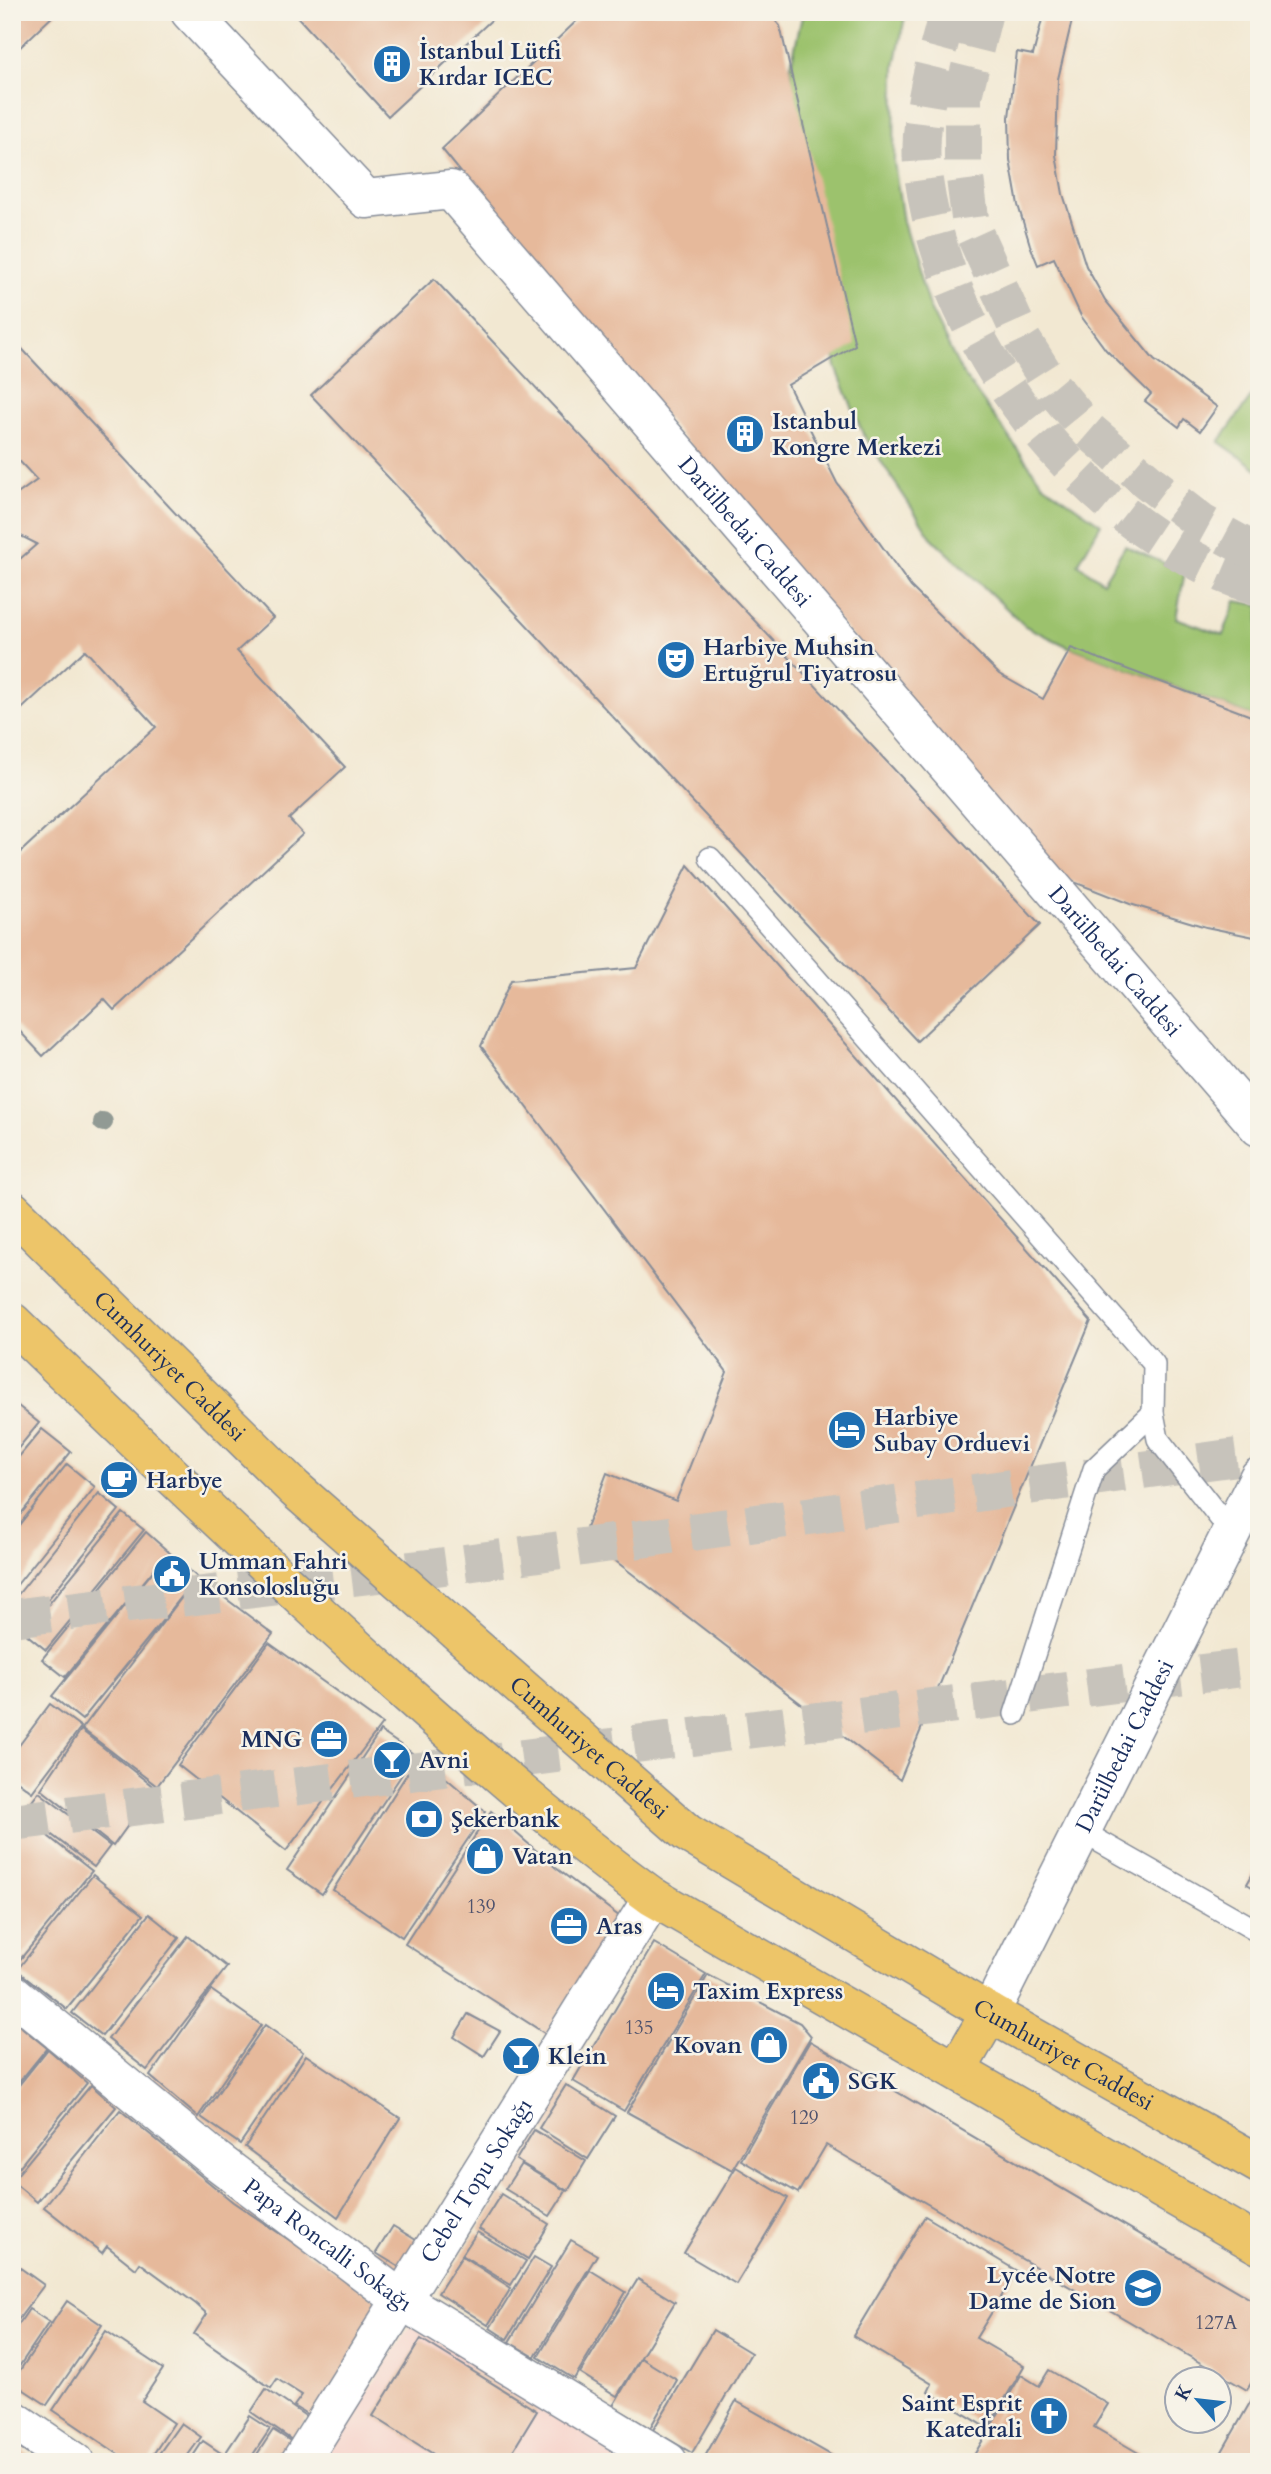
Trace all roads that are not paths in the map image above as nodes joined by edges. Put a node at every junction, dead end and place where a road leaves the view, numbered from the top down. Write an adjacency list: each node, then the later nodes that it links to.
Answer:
1 (190, 12): 3 (street, Darülbedai Caddesi)
2 (710, 858): 6 (lane)
3 (1259, 1127)
4 (12, 1210): 14 (main road, Cumhuriyet Caddesi)
5 (12, 1322): 11 (main road)
6 (1153, 1413): 8 (lane); 9 (lane)
7 (1259, 1477): 8 (street, Darülbedai Caddesi)
8 (1231, 1532): 10 (street, Darülbedai Caddesi)
9 (1015, 1714)
10 (1081, 1831): 12 (lane); 14 (street, Darülbedai Caddesi)
11 (653, 1897): 15 (main road); 18 (street, Cebel Topu Sokağı)
12 (1259, 1932)
13 (12, 1993): 18 (street, Papa Roncalli Sokağı)
14 (990, 2013): 15 (main road); 16 (main road, Cumhuriyet Caddesi)
15 (957, 2070): 17 (main road)
16 (1259, 2164)
17 (1259, 2245)
18 (403, 2301): 21 (street, Cebel Topu Sokağı); 22 (street, Papa Roncalli Sokağı)
19 (12, 2419): 20 (street)
20 (75, 2462)
21 (300, 2462)
22 (668, 2462)

